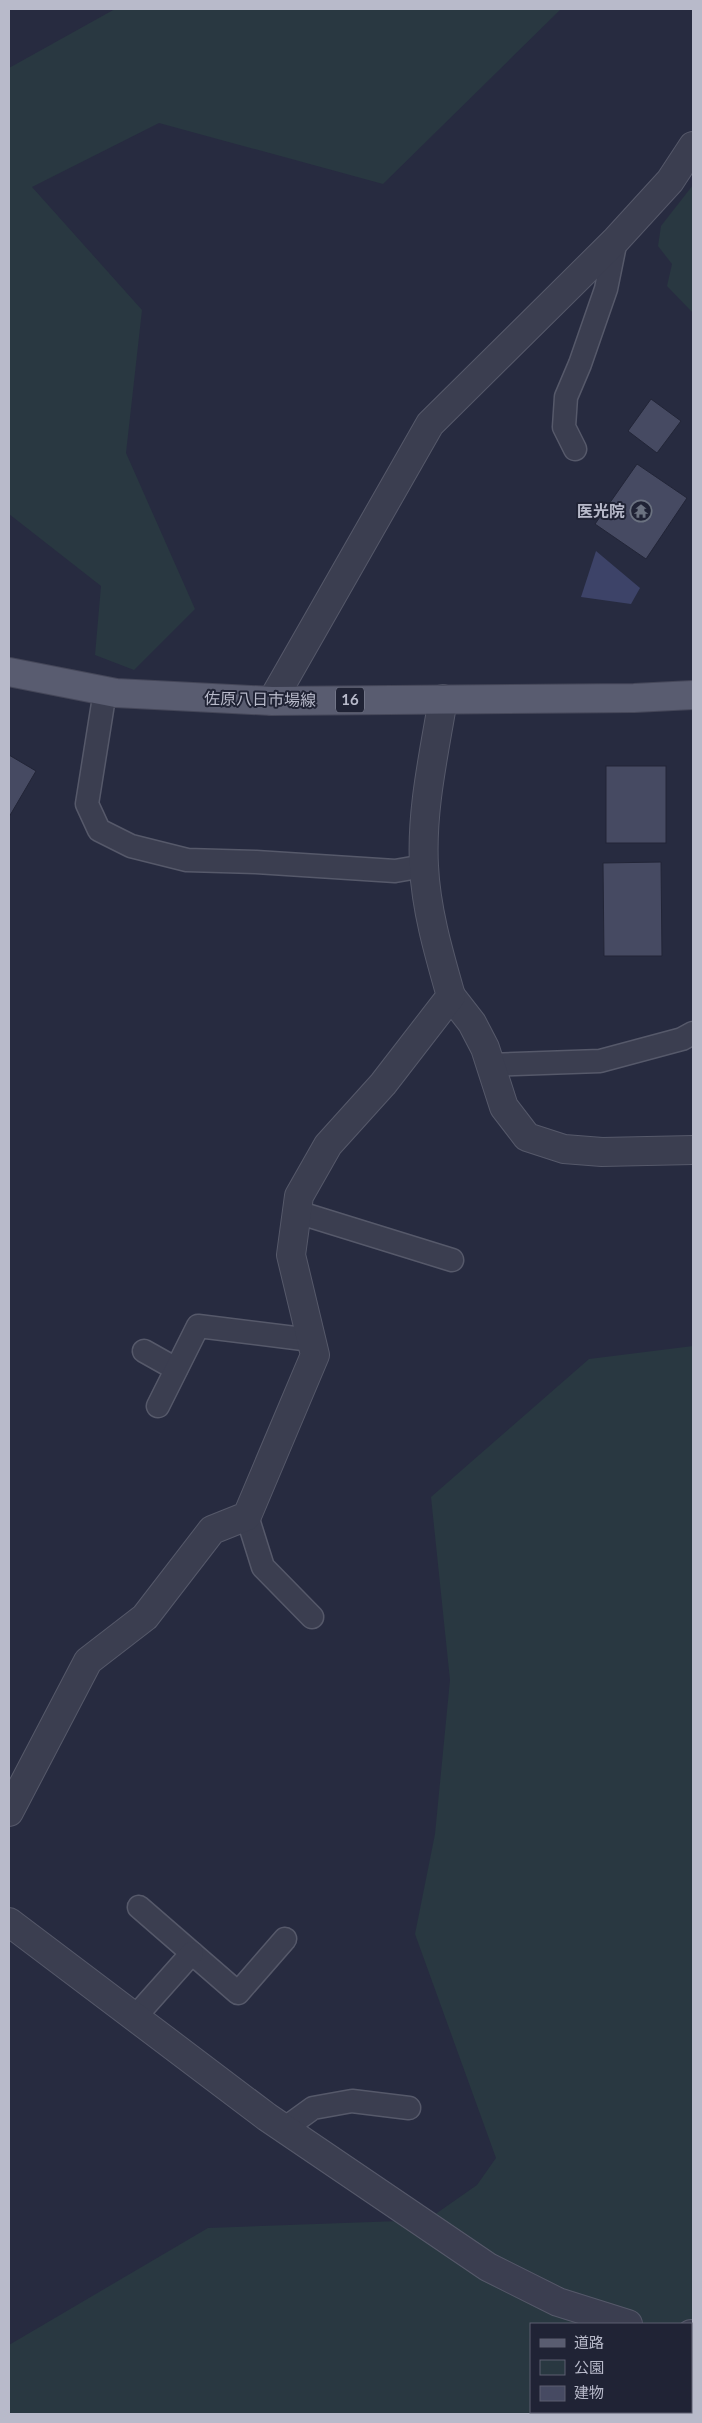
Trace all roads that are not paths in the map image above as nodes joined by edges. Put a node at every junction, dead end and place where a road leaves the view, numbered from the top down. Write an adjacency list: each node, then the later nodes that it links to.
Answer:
1 (693, 146): 2 (street)
2 (616, 240): 3 (lane); 8 (street)
3 (575, 449)
4 (9, 672): 5 (main road, 佐原八日市場線 / 16)
5 (104, 691): 8 (main road, 佐原八日市場線 / 16); 9 (lane)
6 (693, 694): 7 (main road, 佐原八日市場線 / 16)
7 (443, 698): 8 (main road, 佐原八日市場線 / 16); 9 (street)
8 (272, 701)
9 (424, 866): 10 (street)
10 (452, 996): 12 (street); 14 (street)
11 (693, 1033): 12 (lane)
12 (490, 1065): 13 (street)
13 (693, 1150)
14 (297, 1212): 15 (lane); 16 (street)
15 (452, 1260)
16 (311, 1340): 18 (lane); 20 (street)
17 (144, 1352): 18 (lane)
18 (176, 1369): 19 (lane)
19 (158, 1406)
20 (247, 1516): 21 (lane); 22 (street)
21 (312, 1617)
22 (9, 1812)
23 (139, 1907): 26 (lane)
24 (9, 1922): 27 (street)
25 (285, 1939): 26 (lane)
26 (192, 1953): 27 (lane)
27 (135, 2017): 29 (street)
28 (409, 2108): 29 (lane)
29 (284, 2129): 30 (street)
30 (625, 2323)

